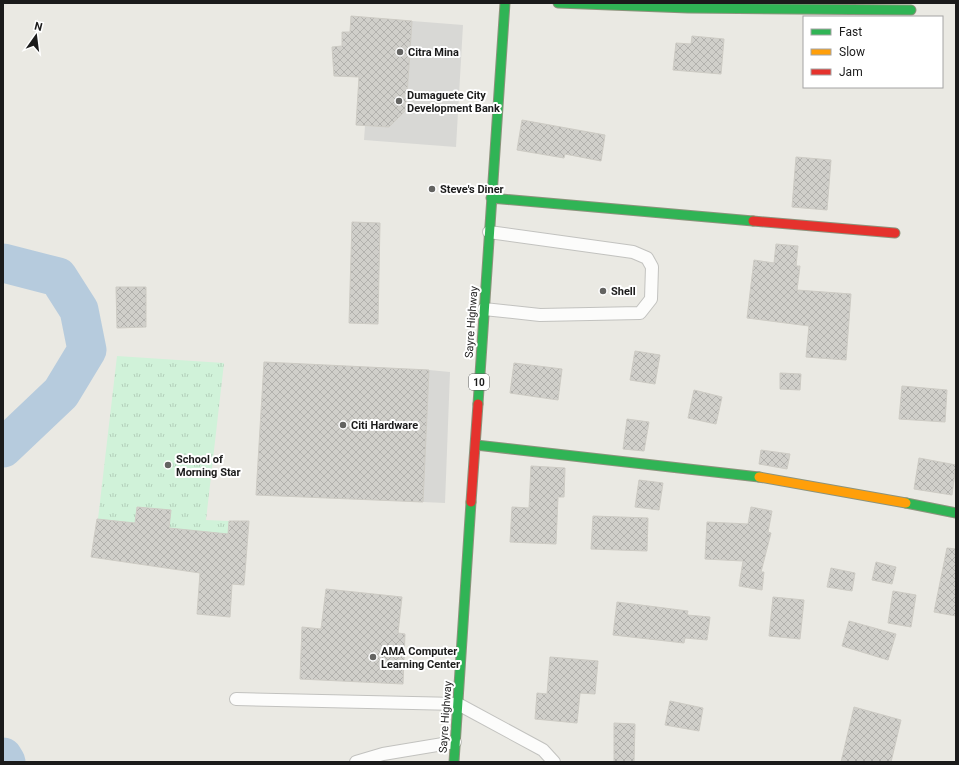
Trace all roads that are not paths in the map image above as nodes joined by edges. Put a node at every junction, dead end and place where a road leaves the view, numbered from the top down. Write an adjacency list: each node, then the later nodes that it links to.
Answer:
1 (505, 3): 4 (main road, Sayre Highway / 10)
2 (558, 3): 3 (main road)
3 (911, 10)
4 (491, 198): 5 (main road, Sayre Highway / 10); 6 (main road)
5 (489, 232): 7 (main road, Sayre Highway / 10); 7 (lane)
6 (895, 233)
7 (484, 309): 8 (main road, Sayre Highway / 10)
8 (476, 445): 9 (main road); 11 (main road, Sayre Highway / 10)
9 (956, 513)
10 (236, 699): 11 (lane)
11 (458, 704): 12 (main road, Sayre Highway / 10); 15 (lane)
12 (456, 742): 13 (lane); 14 (main road, Sayre Highway / 10)
13 (356, 762)
14 (454, 762)
15 (554, 762)

